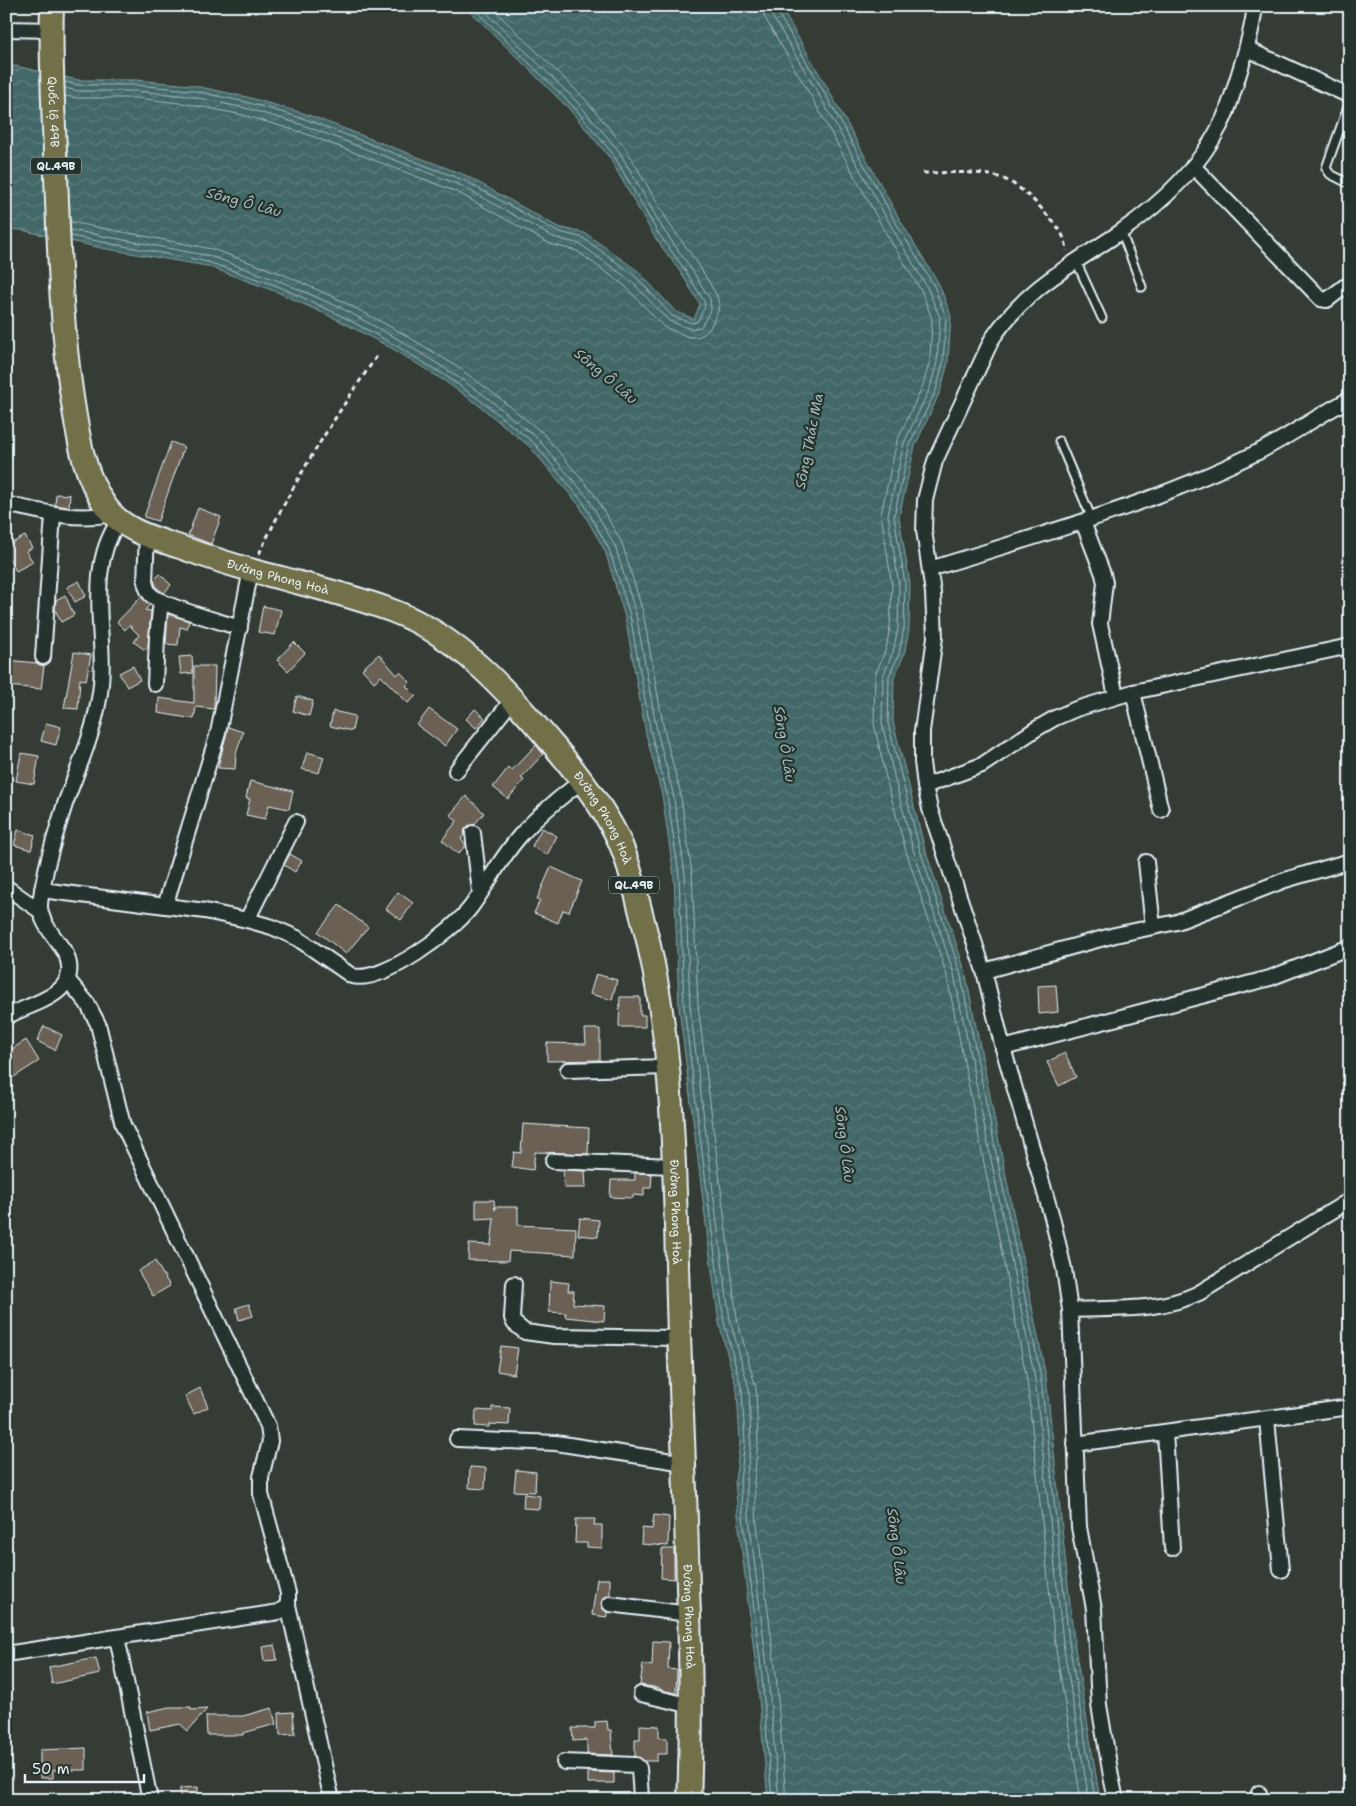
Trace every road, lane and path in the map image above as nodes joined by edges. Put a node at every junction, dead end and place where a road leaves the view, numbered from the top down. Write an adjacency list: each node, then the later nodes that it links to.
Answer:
1 (52, 6): 4 (main road, Quốc lộ 49B / QL.49B)
2 (1255, 6): 5 (street)
3 (6, 29): 4 (street)
4 (52, 30): 13 (main road, Quốc lộ 49B / QL.49B)
5 (1247, 50): 6 (street); 8 (street)
6 (1350, 96)
7 (1350, 101): 10 (lane)
8 (1193, 166): 11 (street); 14 (street)
9 (923, 173): 12 (path)
10 (1350, 184)
11 (1121, 231): 12 (street); 15 (lane)
12 (1071, 264): 16 (lane); 25 (street)
13 (60, 278): 22 (main road, Đường Phong Hoà / QL.49B)
14 (1350, 286)
15 (1142, 287)
16 (1102, 318)
17 (377, 356): 26 (path)
18 (1350, 399): 23 (street)
19 (1059, 441): 23 (lane)
20 (6, 504): 21 (street)
21 (53, 515): 22 (street); 30 (street)
22 (116, 517): 24 (main road, Đường Phong Hoà / QL.49B); 44 (street)
23 (1087, 520): 25 (street); 33 (street)
24 (147, 535): 26 (main road, Đường Phong Hoà / QL.49B); 27 (street)
25 (930, 569): 37 (street)
26 (251, 570): 28 (street); 34 (main road, Đường Phong Hoà / QL.49B)
27 (161, 602): 28 (street); 31 (street)
28 (240, 628): 46 (street)
29 (1350, 646): 32 (street)
30 (43, 656)
31 (154, 684)
32 (1133, 692): 33 (street); 38 (street)
33 (1116, 696): 37 (street)
34 (513, 699): 35 (street); 36 (main road, Đường Phong Hoà / QL.49B)
35 (456, 771)
36 (582, 781): 45 (street); 55 (main road, Đường Phong Hoà / QL.49B)
37 (925, 786): 51 (street)
38 (1161, 810)
39 (296, 822): 48 (street)
40 (473, 833): 45 (street)
41 (1350, 860): 49 (street)
42 (1146, 862): 49 (street)
43 (6, 887): 47 (street)
44 (42, 890): 46 (street); 47 (street)
45 (480, 892): 48 (street)
46 (165, 906): 48 (street)
47 (40, 911): 52 (street)
48 (247, 920)
49 (1153, 927): 51 (street)
50 (1350, 947): 54 (street)
51 (984, 971): 54 (street)
52 (67, 979): 53 (street); 72 (street)
53 (6, 1017)
54 (1003, 1048): 61 (street)
55 (668, 1067): 56 (street); 58 (main road, Đường Phong Hoà / QL.49B)
56 (568, 1070)
57 (553, 1161): 58 (street)
58 (673, 1166): 62 (main road, Đường Phong Hoà / QL.49B)
59 (1350, 1200): 61 (street)
60 (514, 1284): 62 (street)
61 (1070, 1310): 67 (street)
62 (679, 1338): 68 (main road, Đường Phong Hoà / QL.49B)
63 (1350, 1407): 64 (street)
64 (1267, 1418): 65 (street); 70 (street)
65 (1165, 1432): 67 (street); 69 (street)
66 (457, 1439): 68 (street)
67 (1075, 1444): 83 (street)
68 (685, 1464): 73 (main road, Đường Phong Hoà / QL.49B)
69 (1172, 1548)
70 (1281, 1570)
71 (610, 1604): 73 (street)
72 (288, 1605): 74 (street); 80 (street)
73 (689, 1614): 77 (main road, Đường Phong Hoà / QL.49B)
74 (117, 1636): 75 (street); 79 (street)
75 (6, 1654)
76 (641, 1694): 77 (street)
77 (692, 1706): 82 (main road, Đường Phong Hoà / QL.49B)
78 (564, 1762): 81 (street)
79 (150, 1800)
80 (332, 1800)
81 (643, 1800)
82 (689, 1800)
83 (1116, 1800)

